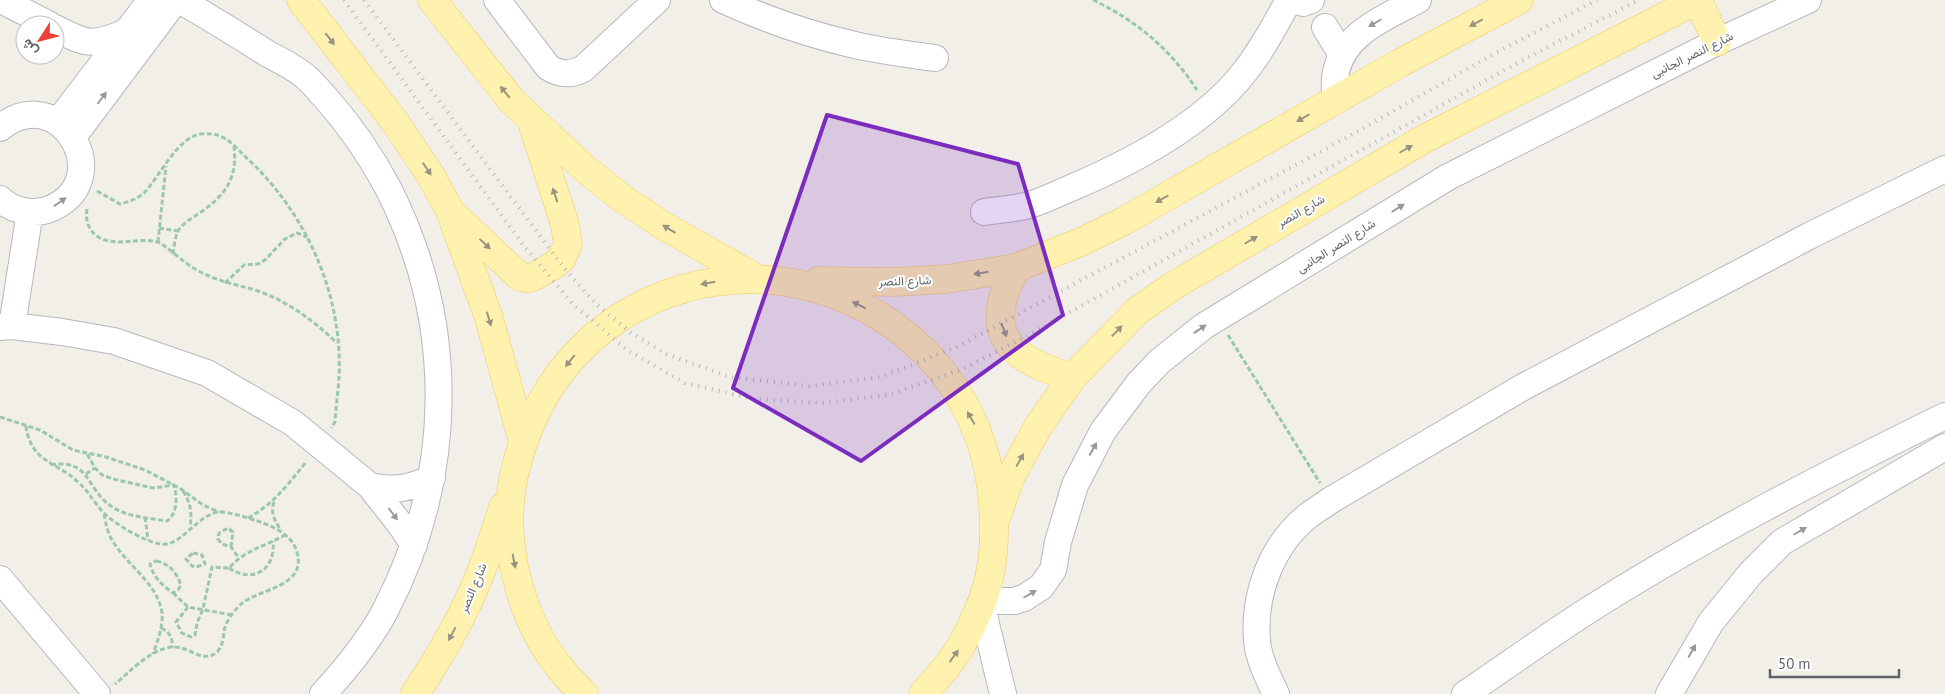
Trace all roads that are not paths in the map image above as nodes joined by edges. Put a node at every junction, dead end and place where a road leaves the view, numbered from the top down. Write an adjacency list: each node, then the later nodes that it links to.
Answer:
1 (2, 0): 13 (street)
2 (301, 0): 28 (main road, one-way to 28)
3 (432, 0): 23 (main road, one-way to 3)
4 (497, 0): 5 (street)
5 (657, 0)
6 (723, 0): 19 (street)
7 (1418, 0): 18 (street, one-way to 18)
8 (1519, 0): 22 (main road, شارع النصر, one-way to 22)
9 (1697, 0): 17 (main road); 35 (main road, شارع النصر, one-way to 9)
10 (1808, 0): 17 (street, شارع النصر الجانبى)
11 (168, 2): 14 (street); 20 (street); 40 (street)
12 (1306, 6): 18 (street); 30 (street)
13 (31, 15)
14 (126, 32): 16 (street); 20 (street)
15 (65, 33): 16 (street)
16 (82, 42): 21 (street)
17 (1718, 42): 45 (street, شارع النصر الجانبى, one-way to 17)
18 (1342, 56): 22 (street)
19 (935, 58)
20 (115, 64): 21 (street); 25 (street, one-way to 20)
21 (91, 78): 25 (street)
22 (1335, 100): 31 (main road, شارع النصر, one-way to 31)
23 (531, 121): 28 (main road, one-way to 23); 32 (main road, one-way to 23)
24 (0, 128): 25 (street)
25 (66, 129): 29 (street, one-way to 25)
26 (1945, 169): 53 (street)
27 (0, 199): 29 (street)
28 (450, 211): 37 (main road, one-way to 37)
29 (30, 212): 34 (street)
30 (984, 212)
31 (1016, 268): 33 (main road, شارع النصر, one-way to 33); 35 (main road, one-way to 35)
32 (758, 278): 33 (main road); 37 (main road, one-way to 37)
33 (792, 282): 42 (main road, one-way to 33)
34 (6, 327): 41 (street)
35 (1072, 378): 42 (main road, شارع النصر, one-way to 35)
36 (1945, 416): 46 (street)
37 (523, 442): 39 (main road)
38 (1945, 447): 55 (street, one-way to 38)
39 (514, 474): 49 (main road, شارع النصر, one-way to 49); 50 (main road, one-way to 50)
40 (432, 478): 41 (street); 43 (street)
41 (370, 486): 43 (street, one-way to 43)
42 (995, 521): 45 (main road)
43 (414, 545): 48 (street)
44 (0, 579): 47 (street)
45 (982, 600): 51 (main road, one-way to 45); 52 (street)
46 (1500, 682): 54 (street)
47 (104, 691)
48 (323, 694)
49 (415, 694)
50 (584, 694)
51 (923, 694)
52 (1003, 694)
53 (1276, 694)
54 (1465, 694)
55 (1669, 694)

